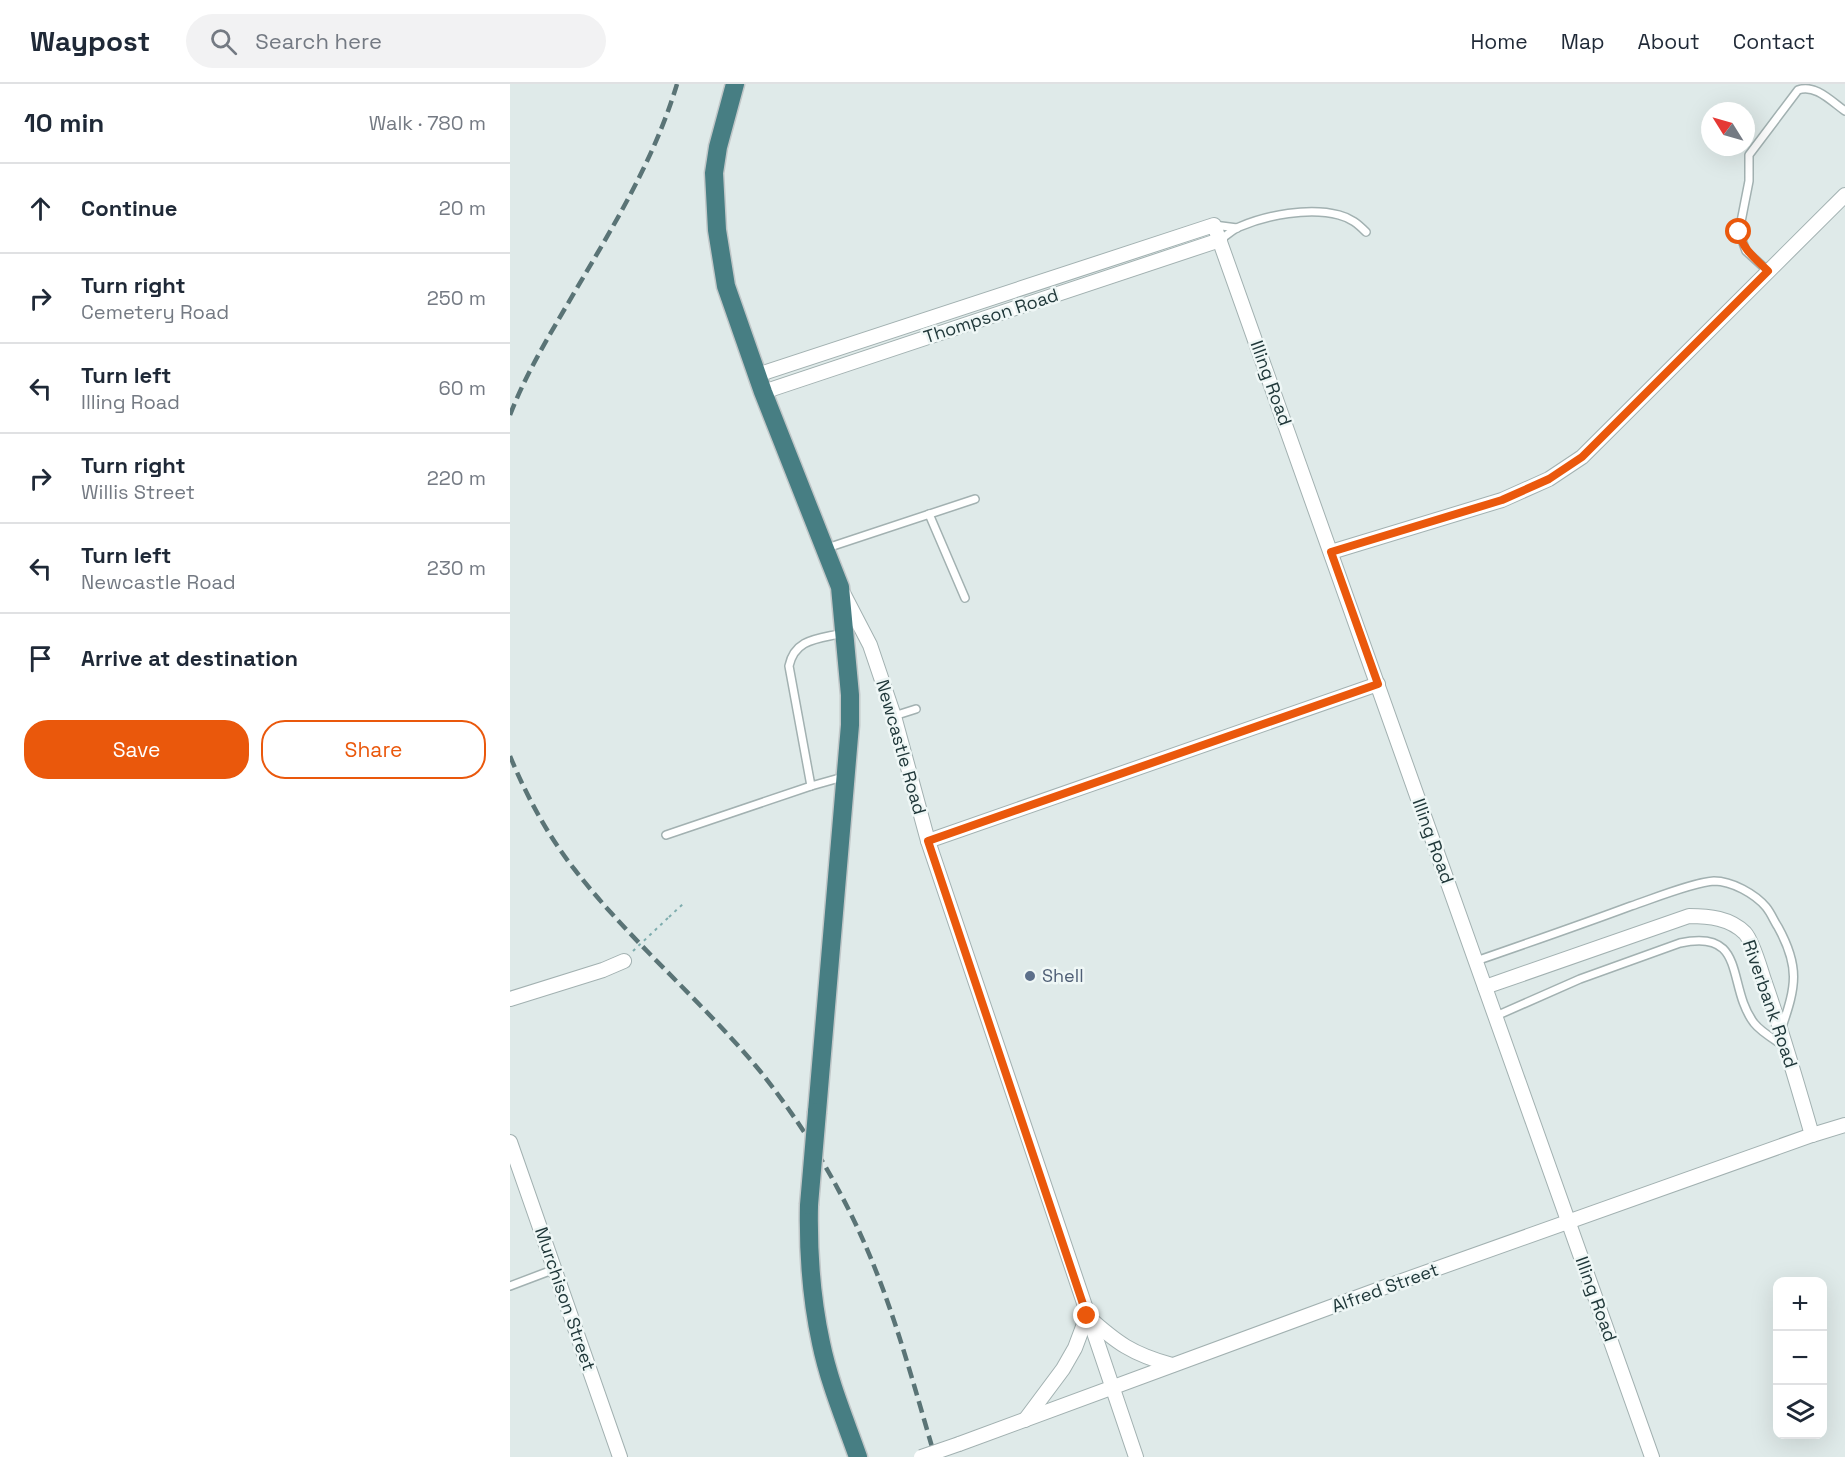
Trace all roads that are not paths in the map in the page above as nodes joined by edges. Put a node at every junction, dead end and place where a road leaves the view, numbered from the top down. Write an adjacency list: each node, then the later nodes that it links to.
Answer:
1 (735, 84): 9 (highway)
2 (1845, 111): 8 (lane)
3 (1845, 195): 8 (street)
4 (1214, 225): 5 (lane); 7 (street, Illing Road); 9 (street, Thompson Road)
5 (1237, 228): 6 (lane); 7 (lane)
6 (1366, 232)
7 (1220, 240): 9 (street, Thompson Road); 13 (street, Illing Road)
8 (1768, 271): 13 (street)
9 (760, 384): 12 (highway)
10 (975, 499): 11 (lane)
11 (928, 514): 12 (lane); 15 (lane)
12 (824, 549): 14 (highway)
13 (1331, 552): 17 (street, Illing Road)
14 (840, 587): 16 (highway); 19 (street, Newcastle Road)
15 (965, 598)
16 (843, 633): 20 (highway); 21 (lane)
17 (1378, 684): 23 (street); 25 (street, Illing Road)
18 (916, 709): 19 (lane)
19 (894, 716): 23 (street, Newcastle Road)
20 (845, 776): 21 (lane); 42 (highway, bridge)
21 (811, 786): 22 (lane)
22 (666, 834)
23 (928, 841): 37 (street, Newcastle Road)
24 (628, 956): 27 (street)
25 (1476, 961): 26 (street, Illing Road); 29 (lane)
26 (1485, 987): 28 (street, Illing Road); 29 (street, Riverbank Road)
27 (510, 999)
28 (1496, 1016): 30 (lane); 34 (street, Illing Road)
29 (1781, 1029): 30 (street, Riverbank Road)
30 (1786, 1047): 32 (street, Riverbank Road)
31 (1845, 1125): 32 (street)
32 (1812, 1134): 34 (street, Alfred Street)
33 (510, 1142): 35 (street, Murchison Street)
34 (1569, 1221): 38 (street, Alfred Street); 45 (street, Illing Road)
35 (555, 1269): 36 (lane); 41 (street, Murchison Street)
36 (510, 1286)
37 (1087, 1316): 38 (street); 39 (street, Newcastle Road); 40 (street)
38 (1172, 1365): 39 (street, Alfred Street)
39 (1111, 1387): 40 (street, Alfred Street); 44 (street, Newcastle Road)
40 (1025, 1420): 43 (street, Alfred Street, bridge)
41 (620, 1457)
42 (858, 1457)
43 (921, 1457)
44 (1136, 1457)
45 (1652, 1457)

